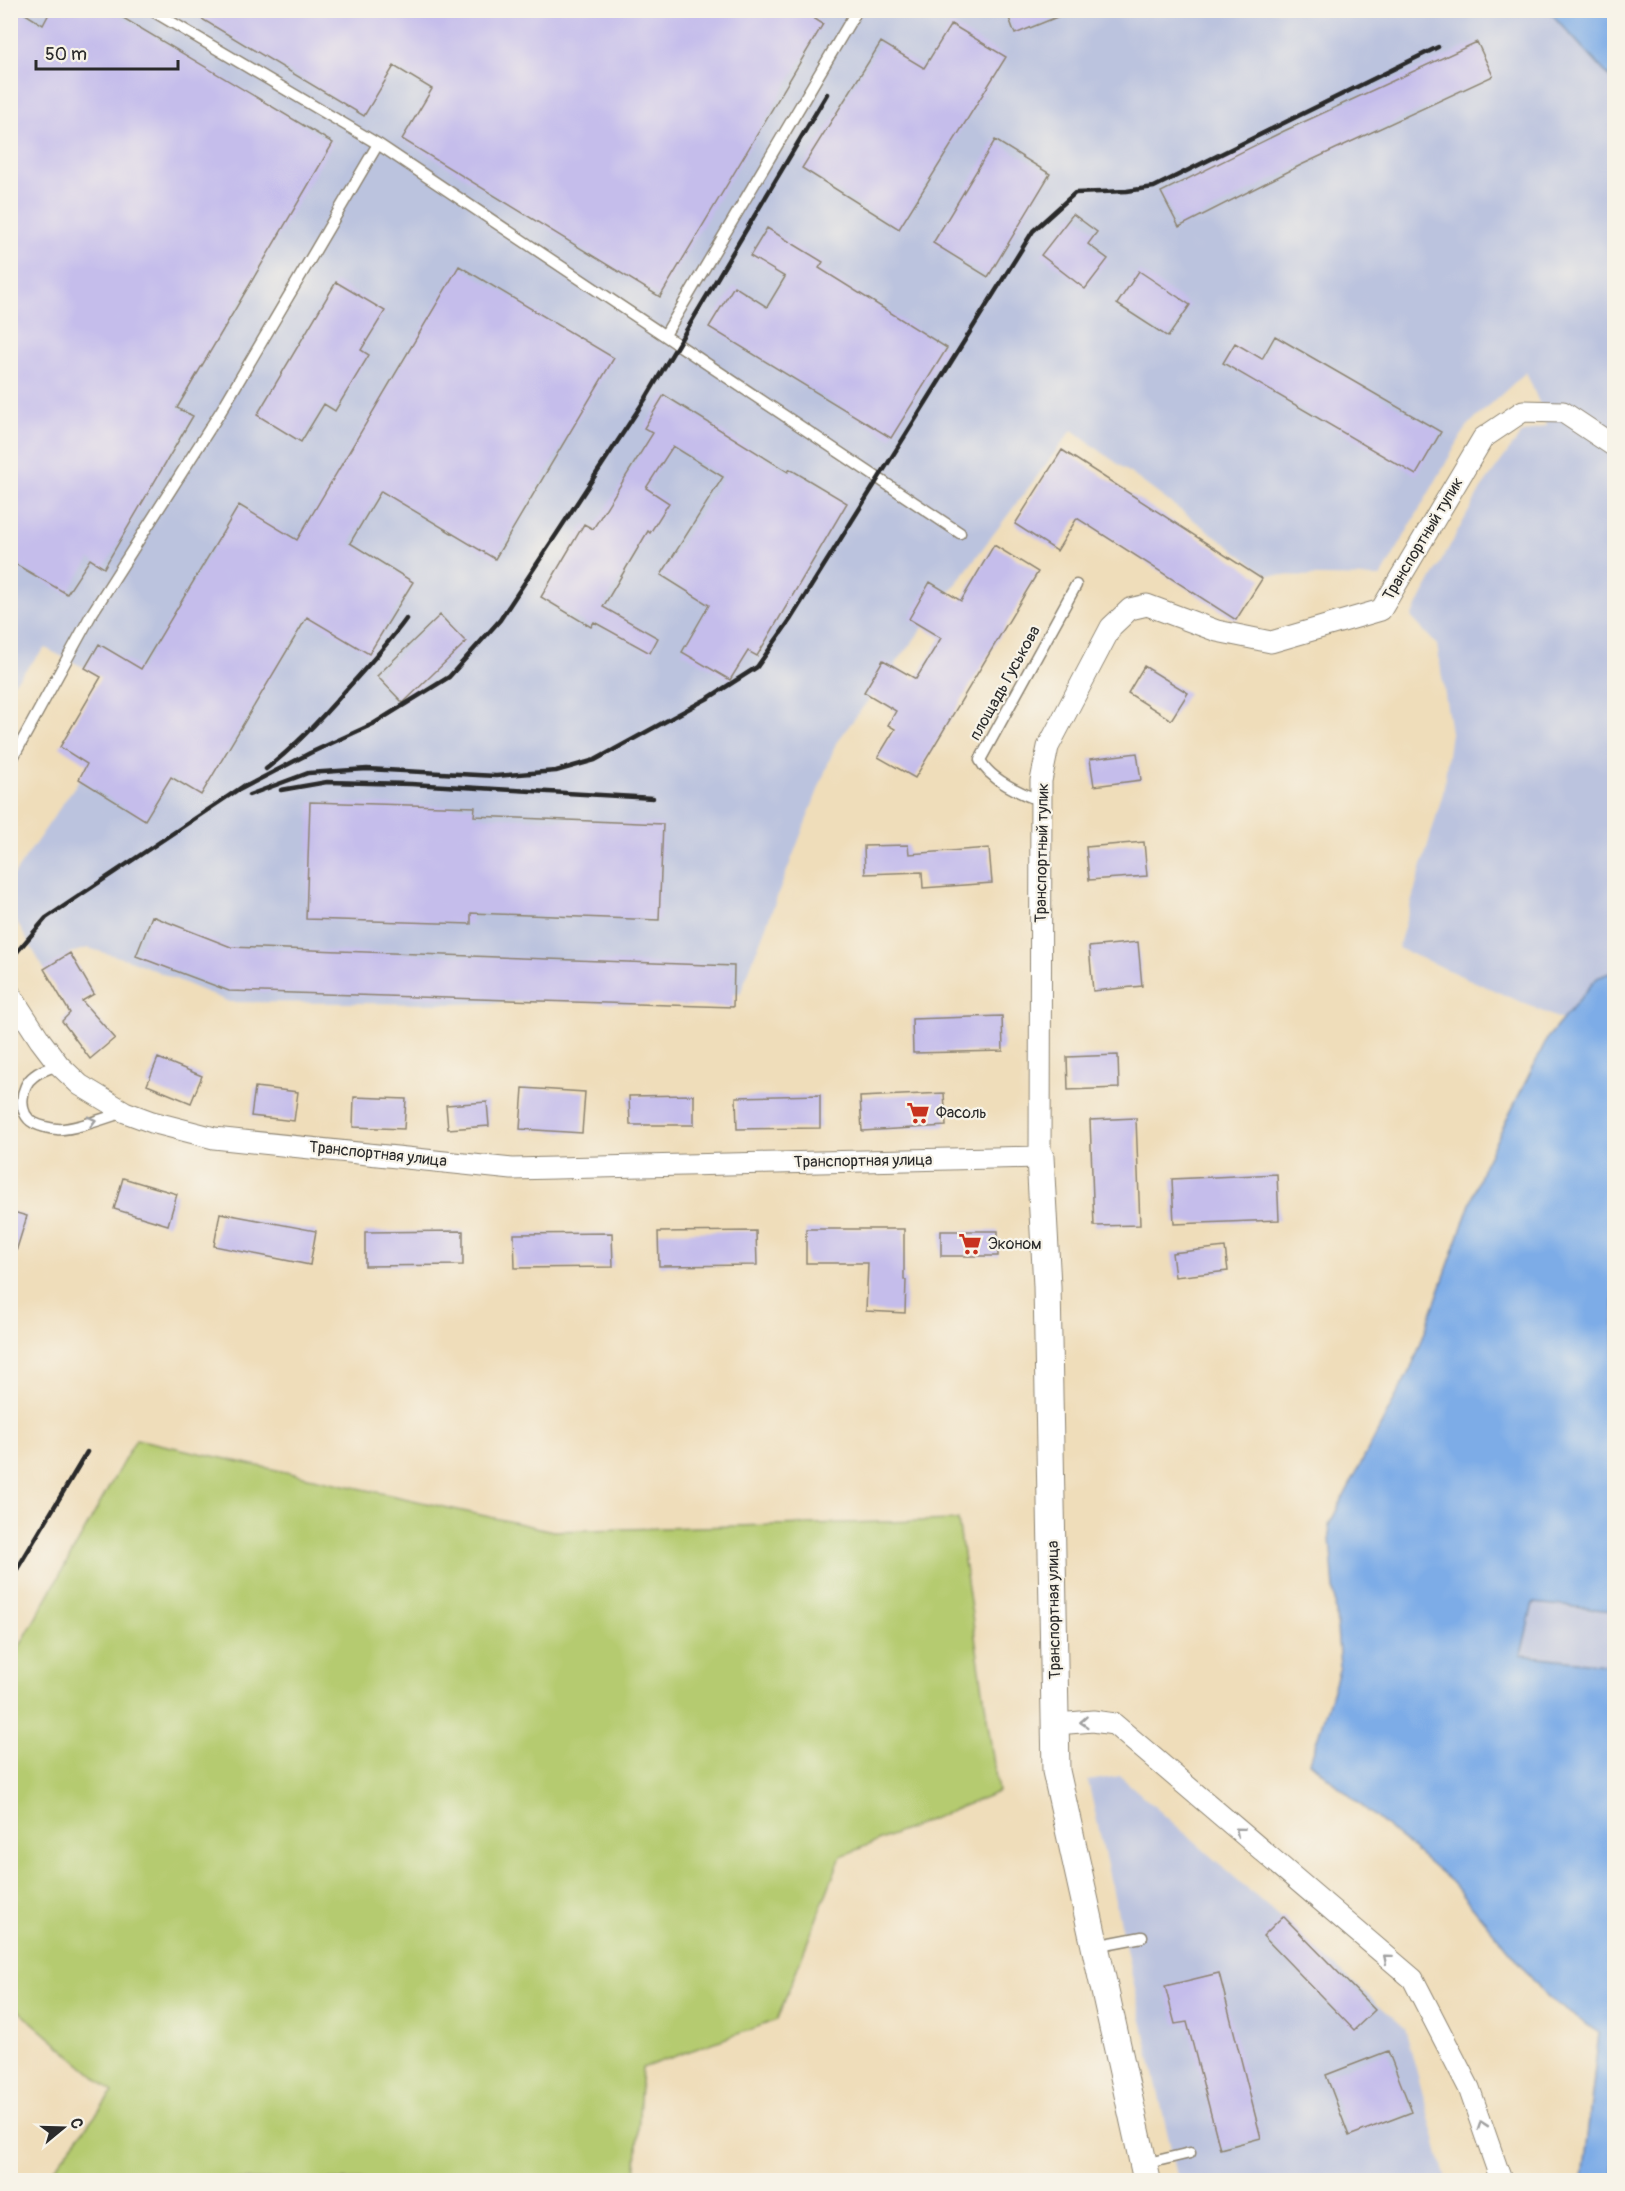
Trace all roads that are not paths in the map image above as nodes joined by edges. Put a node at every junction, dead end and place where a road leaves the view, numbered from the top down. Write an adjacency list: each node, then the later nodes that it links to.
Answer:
1 (151, 10): 3 (lane)
2 (857, 10): 4 (lane)
3 (378, 144): 4 (lane); 8 (lane)
4 (664, 335): 6 (lane)
5 (1614, 446): 9 (street, Транспортный тупик)
6 (960, 533)
7 (1076, 585): 9 (lane, площадь Гуськова)
8 (10, 763)
9 (1041, 801): 13 (street, Транспортный тупик)
10 (10, 994): 11 (street)
11 (59, 1065): 12 (street, Транспортная улица); 12 (lane, one-way to 12)
12 (125, 1112): 13 (street, Транспортная улица)
13 (1040, 1156): 14 (street, Транспортная улица)
14 (1057, 1724): 16 (street, Транспортная улица); 19 (street, one-way to 14)
15 (1142, 1937): 16 (lane)
16 (1095, 1946): 18 (street, Транспортная улица)
17 (1190, 2153): 18 (lane)
18 (1145, 2173)
19 (1501, 2181)

